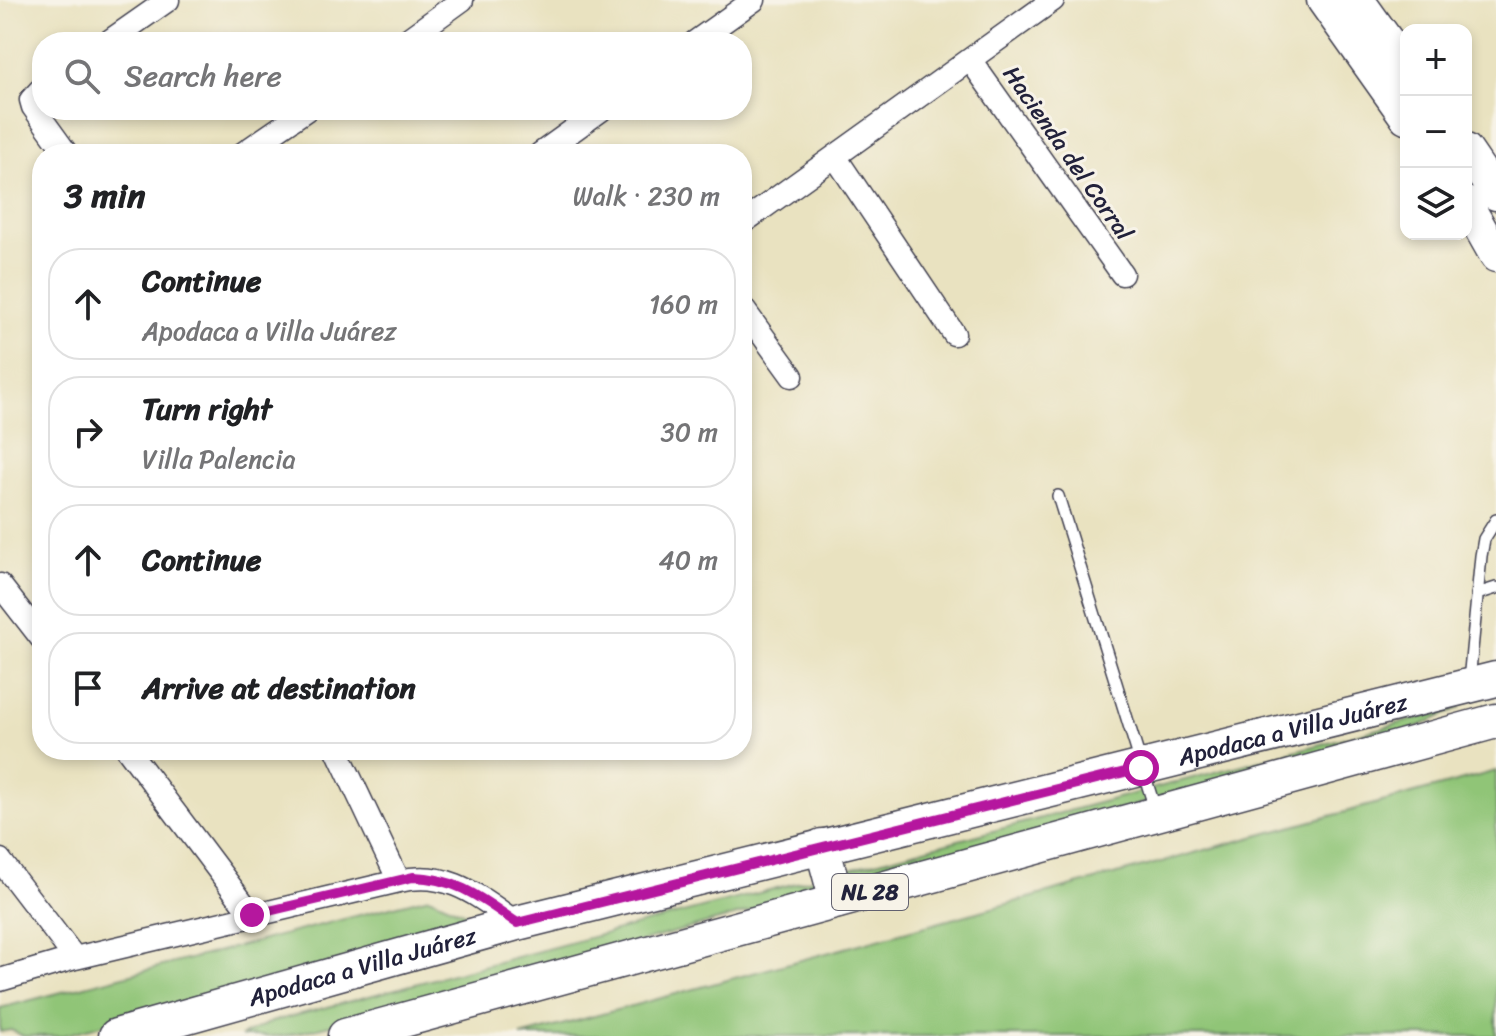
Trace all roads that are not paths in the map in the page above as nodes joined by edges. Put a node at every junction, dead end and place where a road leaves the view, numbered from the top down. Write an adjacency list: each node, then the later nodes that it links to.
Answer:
1 (168, 0): 8 (street)
2 (462, 0): 9 (street)
3 (754, 0): 7 (street)
4 (1323, 0): 13 (main road)
5 (1358, 0): 11 (main road)
6 (1039, 4): 12 (street)
7 (730, 7): 10 (street)
8 (122, 32)
9 (418, 32)
10 (705, 32)
11 (1400, 59)
12 (971, 61): 20 (street); 26 (street, Hacienda del Corral)
13 (1400, 109)
14 (42, 120): 17 (street)
15 (291, 120): 18 (street)
16 (587, 120): 19 (street)
17 (60, 144)
18 (257, 144)
19 (554, 144)
20 (836, 158): 24 (street); 28 (street)
21 (1472, 159): 22 (main road)
22 (1496, 194)
23 (1472, 214): 25 (main road)
24 (752, 216)
25 (1496, 256)
26 (1122, 274)
27 (752, 321): 29 (street)
28 (954, 334)
29 (792, 376)
30 (1058, 496): 40 (lane)
31 (1496, 520): 34 (lane)
32 (0, 585): 35 (street)
33 (1496, 588): 34 (lane)
34 (1477, 594): 36 (lane)
35 (32, 626)
36 (1482, 682): 40 (main road, Apodaca a Villa Juárez / NL 28)
37 (1496, 721): 41 (main road, Apodaca a Villa Juárez / NL 28)
38 (136, 760): 46 (street)
39 (342, 760): 44 (street)
40 (1141, 768): 41 (lane); 42 (main road, Apodaca a Villa Juárez / NL 28)
41 (1156, 812): 45 (main road, Apodaca a Villa Juárez / NL 28)
42 (822, 846): 45 (main road); 47 (main road, Apodaca a Villa Juárez / NL 28)
43 (0, 860): 48 (street)
44 (399, 881): 46 (street); 47 (street)
45 (837, 901): 51 (main road, Apodaca a Villa Juárez / NL 28)
46 (252, 915): 48 (street)
47 (517, 923): 50 (main road, Apodaca a Villa Juárez / NL 28)
48 (75, 958): 49 (street)
49 (0, 980)
50 (116, 1036)
51 (345, 1036)

